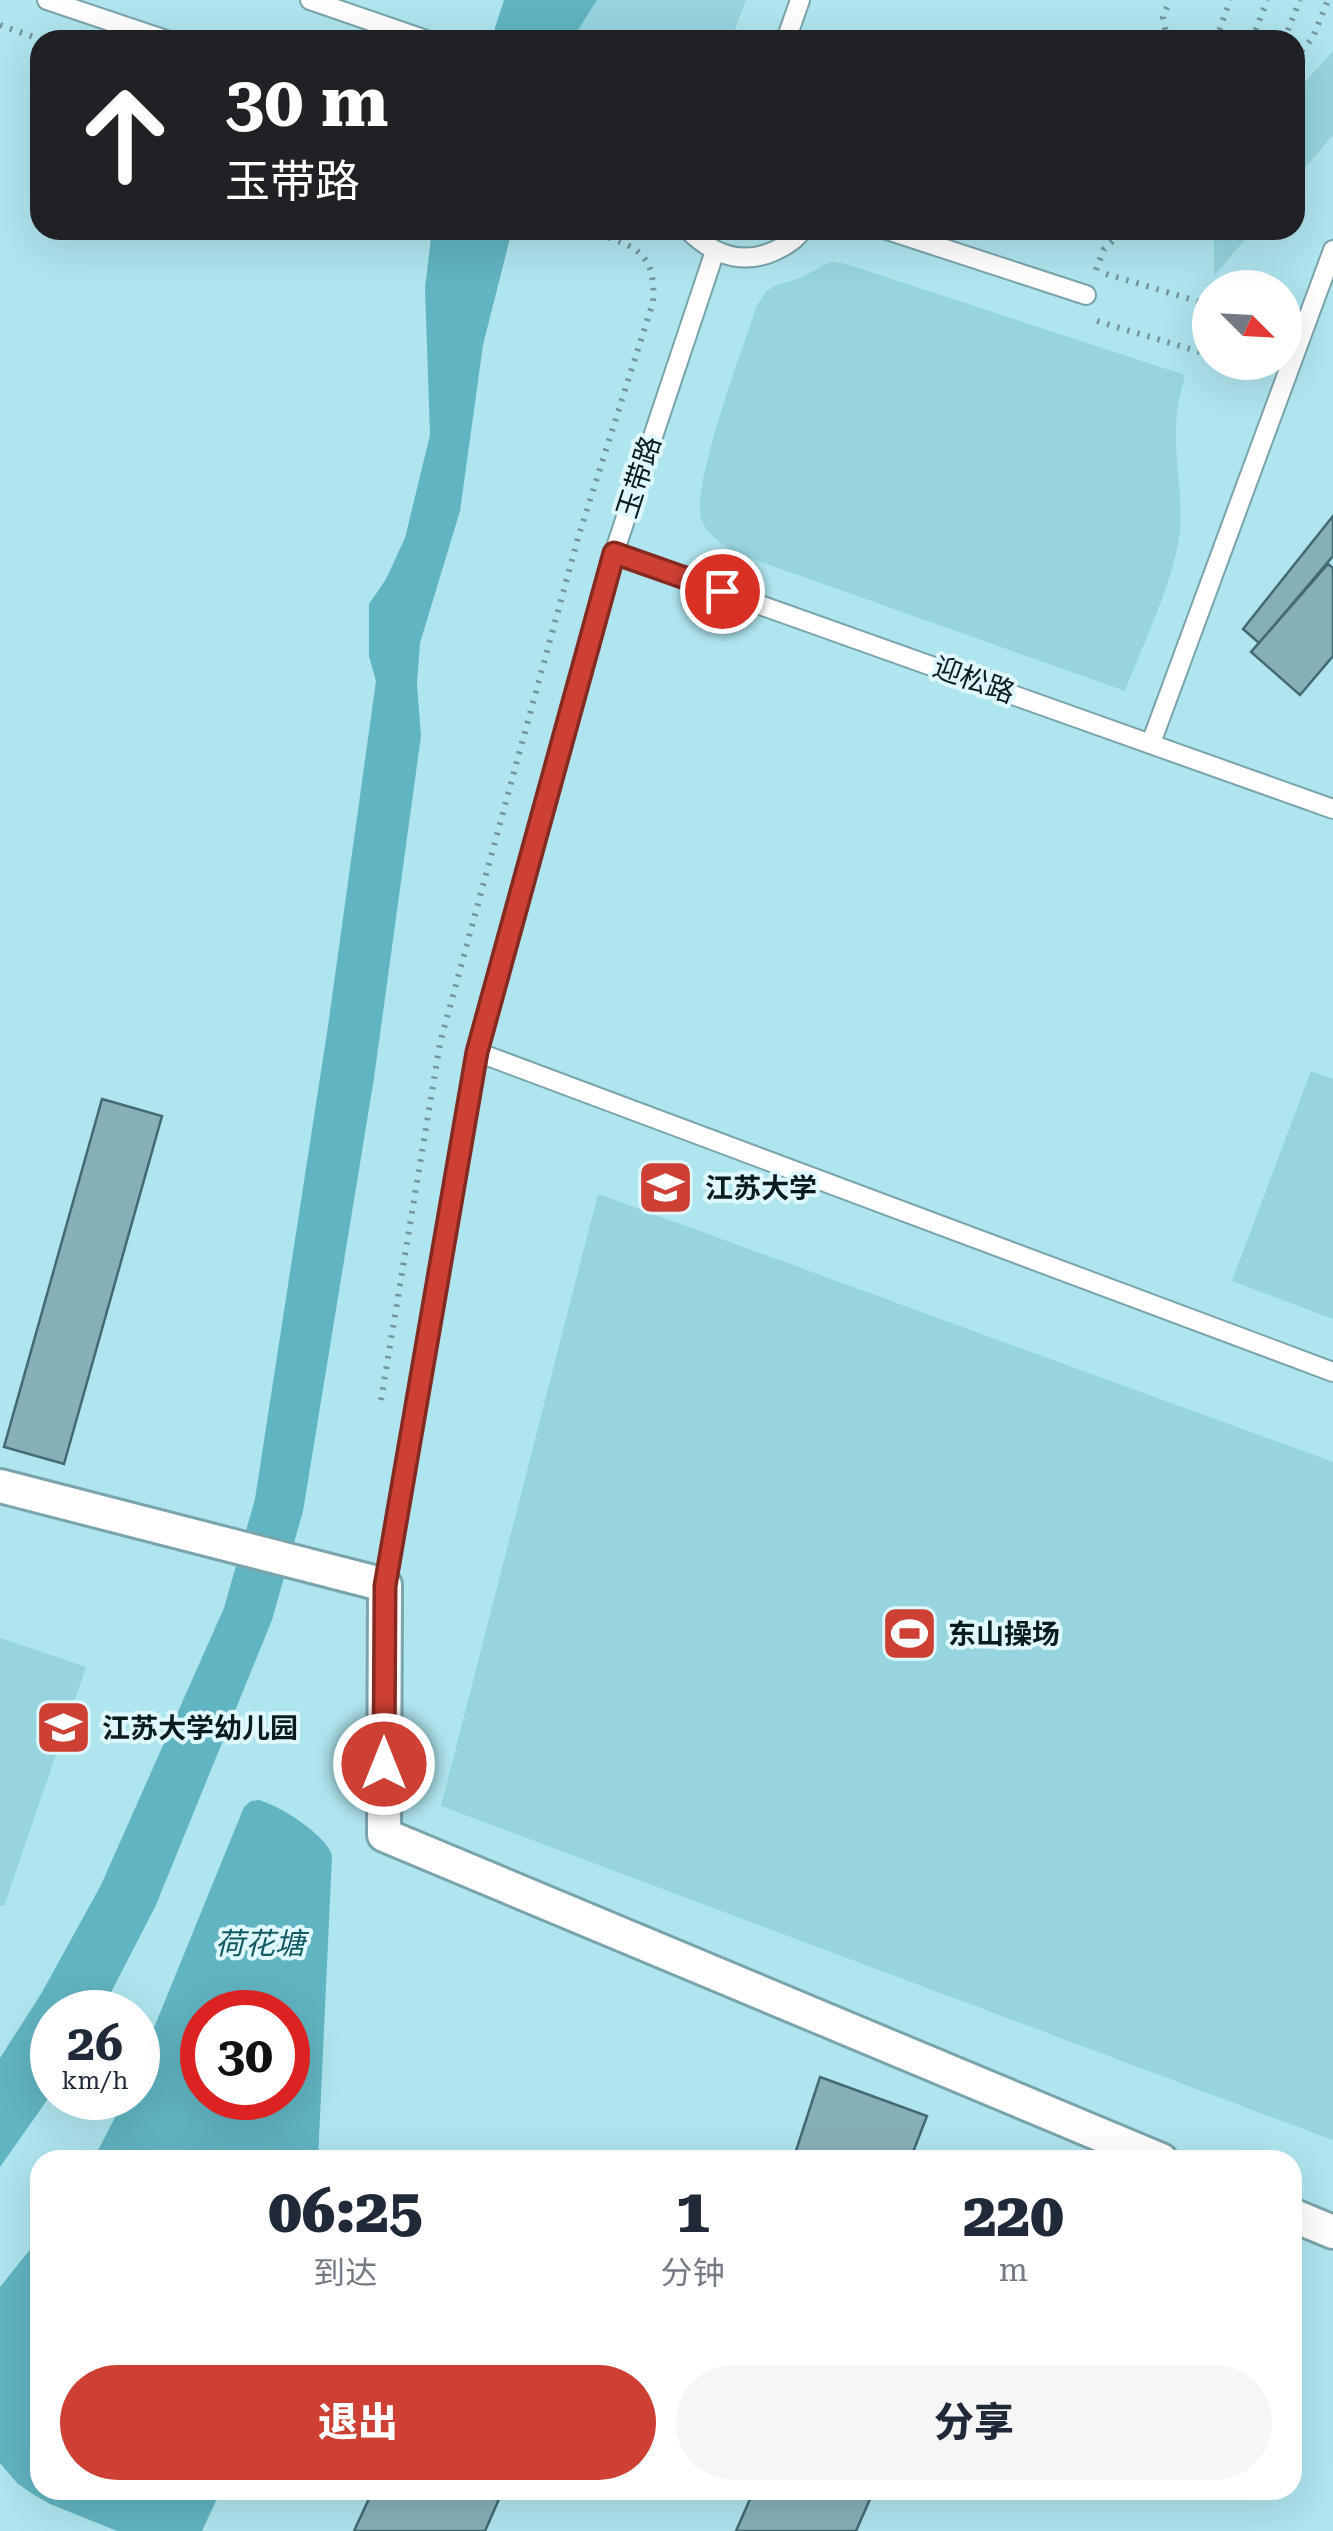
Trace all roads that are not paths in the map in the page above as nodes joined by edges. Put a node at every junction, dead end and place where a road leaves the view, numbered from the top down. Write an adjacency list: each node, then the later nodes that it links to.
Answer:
1 (47, 0): 4 (lane)
2 (310, 0): 5 (lane)
3 (800, 0): 6 (lane)
4 (136, 30)
5 (397, 30)
6 (790, 30)
7 (699, 240): 10 (lane)
8 (793, 240): 10 (lane)
9 (918, 240): 12 (lane)
10 (715, 250): 13 (lane, 玉带路)
11 (1333, 250): 14 (lane)
12 (1086, 295)
13 (614, 553): 14 (lane, 迎松路); 16 (lane, 玉带路)
14 (1151, 743): 15 (lane, 迎松路)
15 (1333, 809)
16 (477, 1052): 17 (lane); 19 (lane, 玉带路)
17 (1333, 1372)
18 (0, 1486): 19 (street)
19 (385, 1586): 20 (street)
20 (1137, 2150)
21 (1302, 2219): 22 (street)
22 (1333, 2232)

